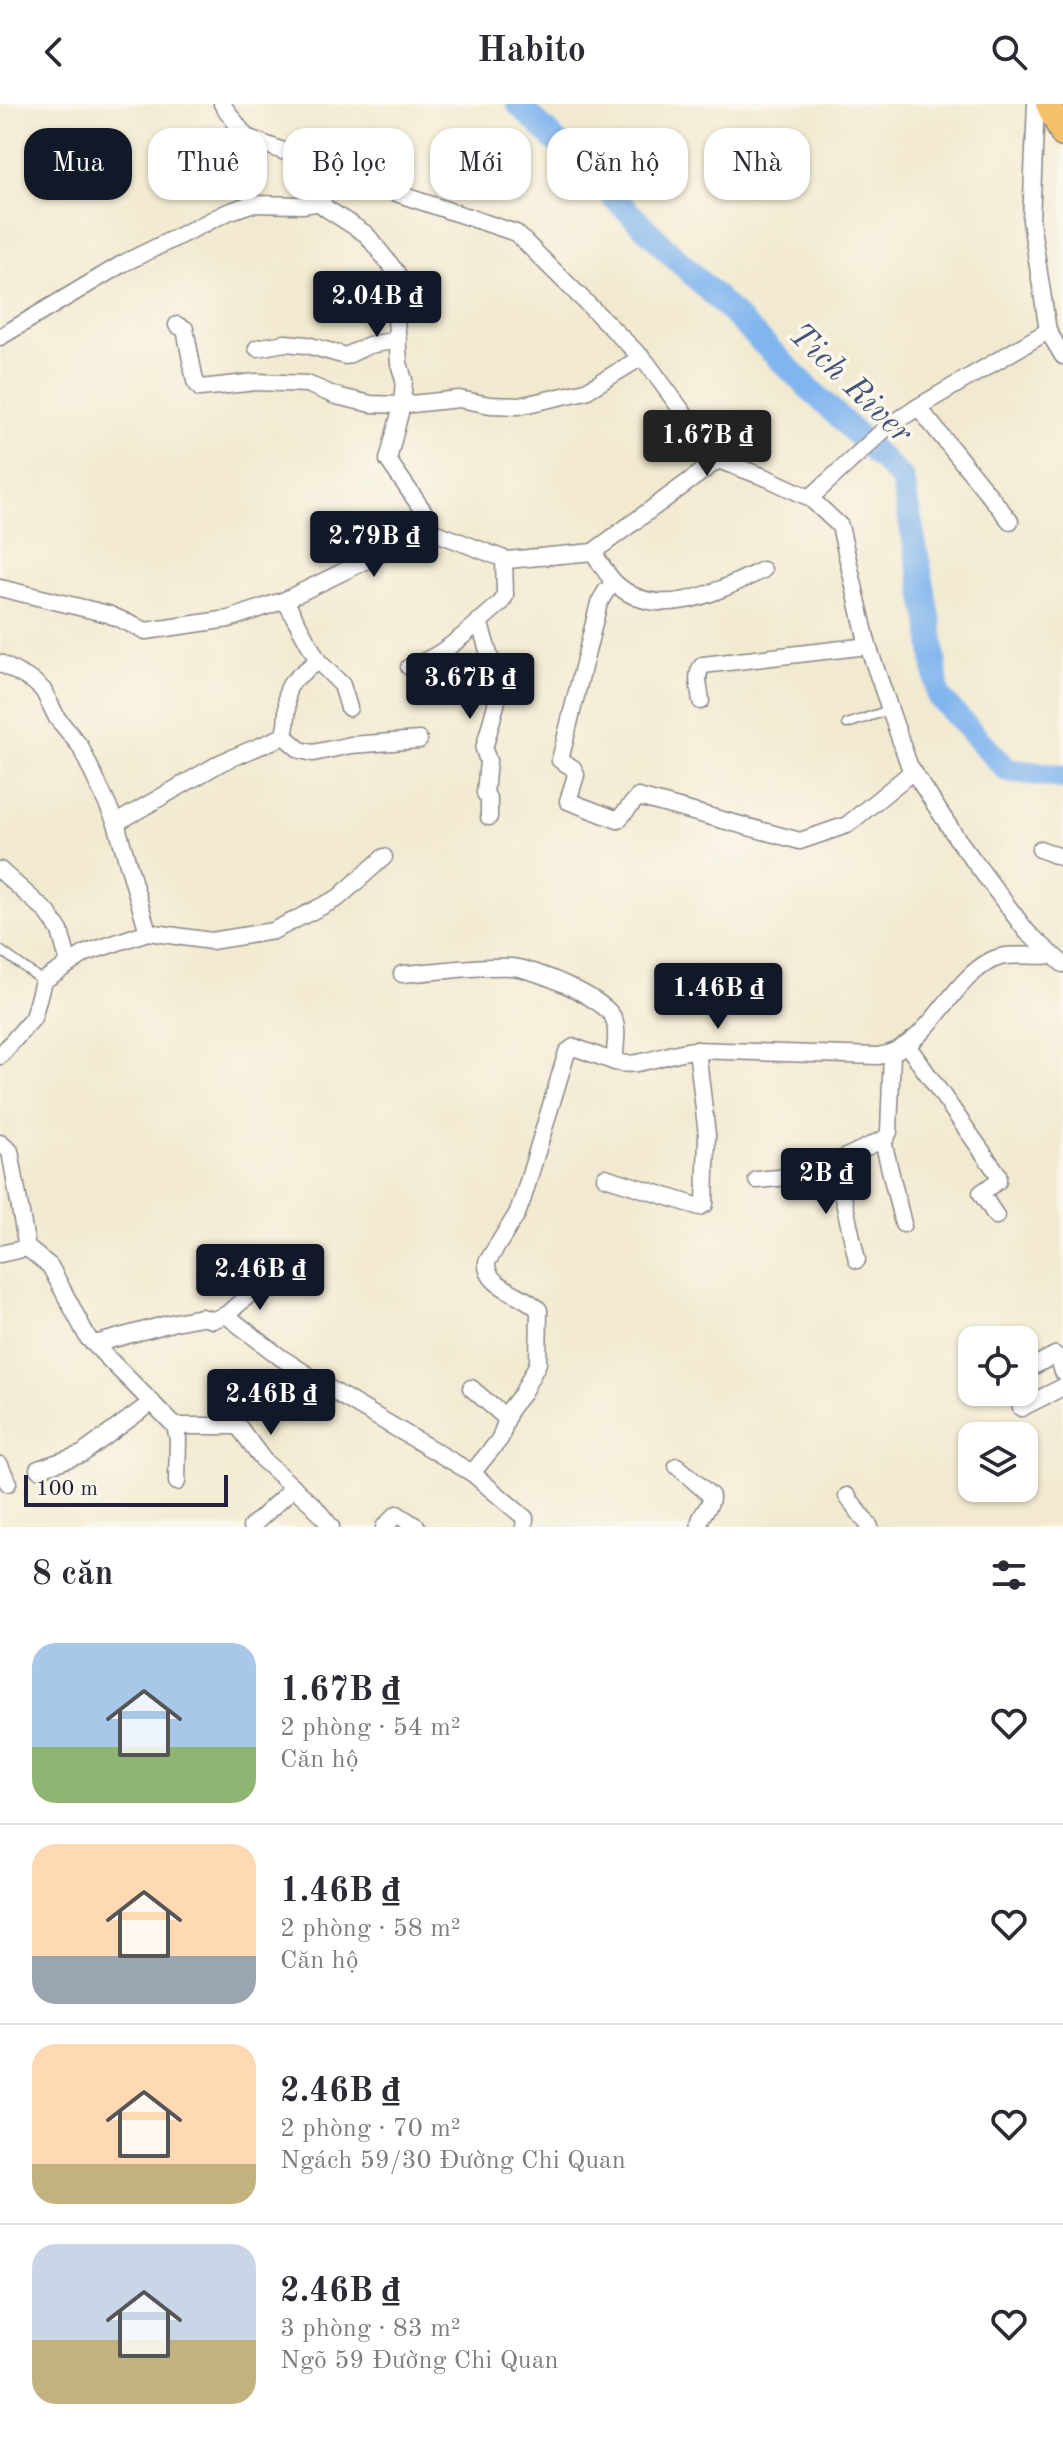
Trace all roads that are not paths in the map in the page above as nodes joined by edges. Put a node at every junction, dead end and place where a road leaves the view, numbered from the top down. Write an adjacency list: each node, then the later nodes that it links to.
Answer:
1 (222, 104): 5 (street)
2 (1036, 104): 9 (street)
3 (1048, 104): 4 (main road)
4 (1063, 135)
5 (283, 151)
6 (414, 198): 14 (street)
7 (322, 202): 10 (street); 11 (street)
8 (177, 325): 15 (street)
9 (1048, 331): 13 (street); 16 (street)
10 (0, 337)
11 (398, 340): 12 (street); 15 (street)
12 (257, 348)
13 (1063, 356)
14 (642, 357): 15 (street); 17 (street)
15 (402, 405): 20 (street)
16 (918, 407): 18 (street); 19 (street)
17 (718, 460): 18 (street); 21 (street)
18 (815, 494): 28 (street)
19 (1010, 521)
20 (429, 530): 22 (street); 26 (street)
21 (593, 552): 22 (street); 24 (street)
22 (504, 559): 27 (street)
23 (763, 570): 24 (street)
24 (615, 583): 38 (street)
25 (0, 588): 26 (street)
26 (285, 600): 29 (street)
27 (479, 621): 31 (street); 39 (street)
28 (868, 646): 32 (street); 34 (street)
29 (318, 661): 33 (street); 36 (street)
30 (0, 663): 40 (street)
31 (409, 667)
32 (701, 701)
33 (349, 708)
34 (890, 710): 35 (lane); 38 (street)
35 (847, 724)
36 (284, 736): 37 (street); 40 (street)
37 (419, 740)
38 (913, 771): 47 (street)
39 (489, 817)
40 (116, 823): 45 (street)
41 (1040, 849): 43 (street)
42 (384, 857): 45 (street)
43 (1063, 858)
44 (0, 870): 48 (street)
45 (148, 932): 48 (street)
46 (0, 950): 50 (lane)
47 (1057, 959): 51 (street)
48 (69, 964): 50 (street)
49 (402, 974): 55 (street)
50 (43, 981): 54 (street)
51 (907, 1045): 53 (street); 61 (street)
52 (697, 1050): 53 (street); 55 (street); 59 (street)
53 (892, 1053): 56 (street)
54 (0, 1056)
55 (615, 1062): 75 (street)
56 (883, 1141): 58 (street); 62 (street)
57 (0, 1143): 63 (street)
58 (835, 1162): 60 (street); 65 (street)
59 (605, 1177)
60 (757, 1180)
61 (996, 1216)
62 (903, 1224)
63 (27, 1248): 64 (street); 68 (street)
64 (0, 1254)
65 (857, 1260)
66 (268, 1278): 67 (street)
67 (226, 1315): 68 (street); 80 (street)
68 (95, 1344): 73 (street)
69 (1038, 1364): 70 (street)
70 (1063, 1372)
71 (1063, 1387): 74 (street)
72 (471, 1388): 75 (street)
73 (152, 1402): 76 (street); 79 (street)
74 (1021, 1408)
75 (506, 1418): 80 (street)
76 (175, 1426): 81 (street); 83 (street)
77 (0, 1465): 82 (street)
78 (677, 1466): 90 (street)
79 (38, 1469)
80 (472, 1473): 89 (street)
81 (177, 1482)
82 (8, 1483)
83 (294, 1487): 85 (street); 86 (street)
84 (847, 1496): 91 (street)
85 (251, 1527)
86 (331, 1527)
87 (384, 1527): 88 (street)
88 (417, 1527)
89 (524, 1527)
90 (700, 1527)
91 (870, 1527)

